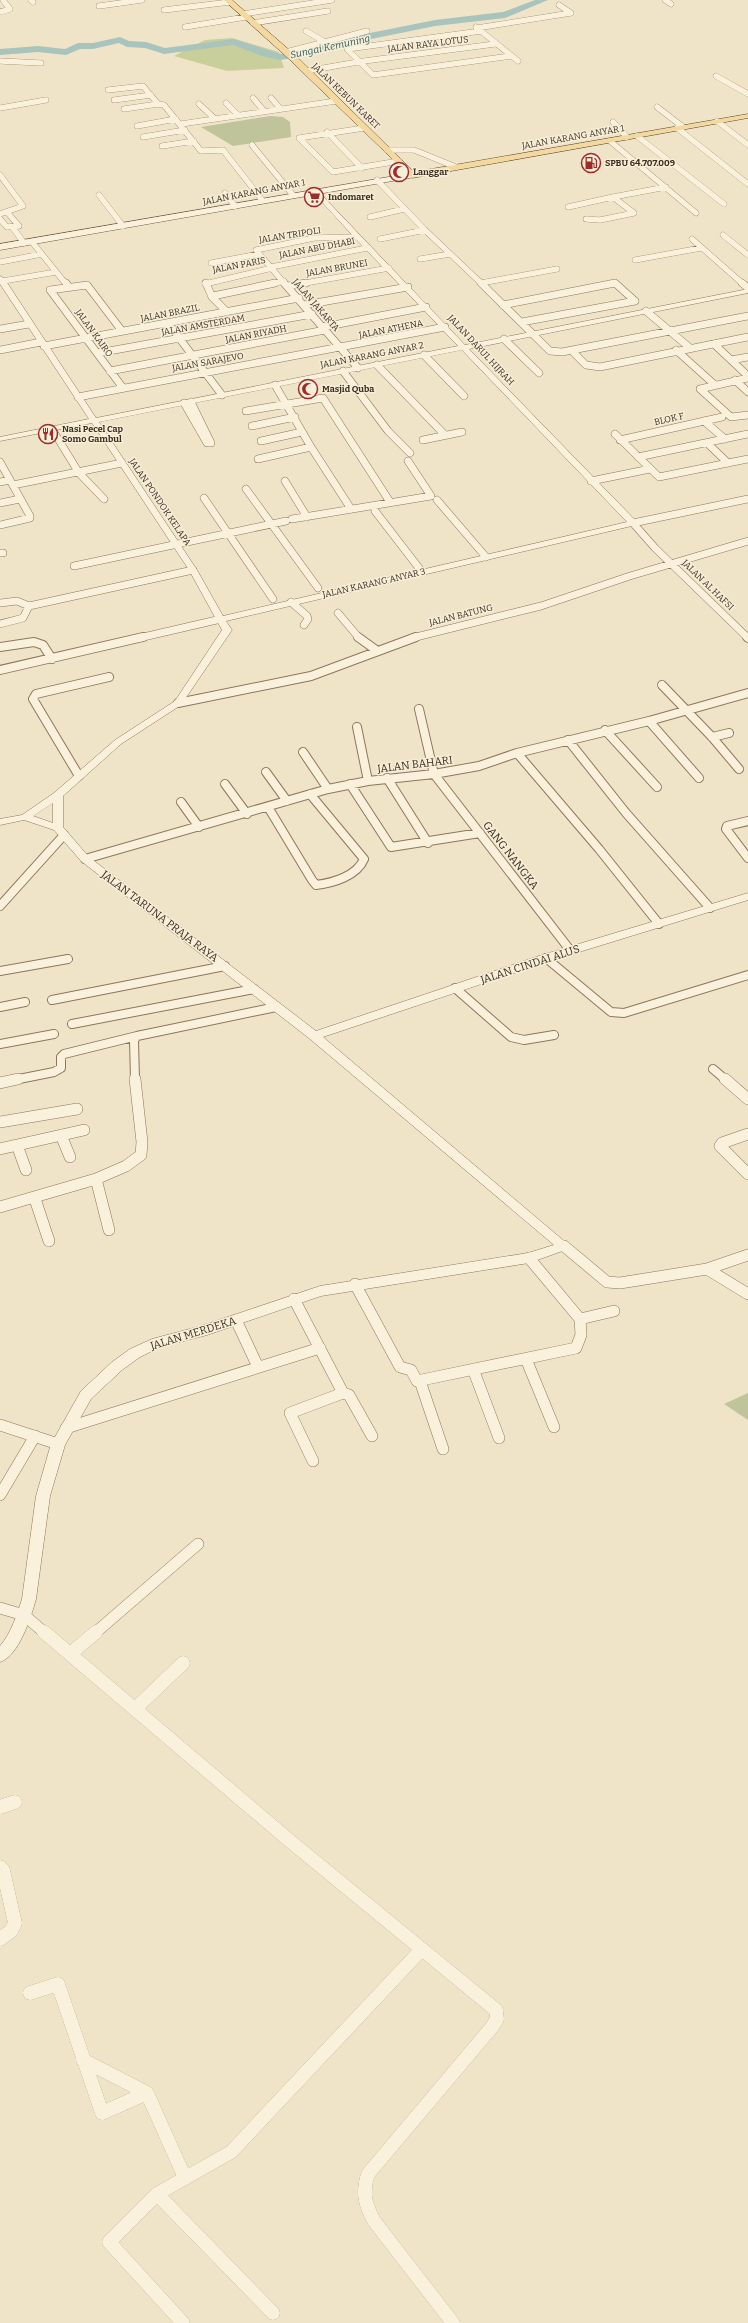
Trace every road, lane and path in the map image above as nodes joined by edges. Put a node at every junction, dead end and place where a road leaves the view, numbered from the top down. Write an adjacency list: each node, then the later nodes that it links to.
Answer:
1 (3, 0): 13 (street)
2 (111, 0): 10 (street)
3 (142, 0): 10 (street)
4 (291, 0): 15 (street)
5 (332, 0): 15 (street)
6 (665, 0): 8 (street)
7 (229, 1): 11 (street); 15 (main road, JALAN KEBUN KARET)
8 (671, 4)
9 (559, 5): 18 (street)
10 (99, 6): 14 (street)
11 (164, 10)
12 (328, 11): 16 (street)
13 (0, 12)
14 (104, 12)
15 (243, 13): 16 (main road, JALAN KEBUN KARET); 17 (street)
16 (253, 23): 27 (main road, JALAN KEBUN KARET)
17 (184, 26)
18 (477, 28): 21 (street); 24 (street)
19 (306, 31): 23 (street)
20 (367, 31): 23 (street)
21 (422, 38): 22 (street); 25 (street)
22 (405, 40): 26 (street); 32 (street)
23 (325, 42): 27 (street)
24 (496, 44): 25 (street, JALAN RAYA LOTUS); 29 (street)
25 (435, 51): 26 (street, JALAN RAYA LOTUS); 28 (street)
26 (420, 53): 30 (street); 32 (street, JALAN RAYA LOTUS)
27 (289, 54): 39 (main road, JALAN KEBUN KARET)
28 (439, 56)
29 (511, 56): 33 (street); 37 (street)
30 (424, 58)
31 (444, 60): 37 (street)
32 (360, 61): 38 (street); 39 (street, JALAN RAYA LOTUS)
33 (518, 61)
34 (0, 62): 36 (street)
35 (429, 62): 38 (street)
36 (41, 63)
37 (449, 64): 38 (street)
38 (434, 66)
39 (305, 70): 48 (main road, JALAN KEBUN KARET)
40 (716, 76): 42 (street)
41 (108, 90): 43 (street)
42 (748, 94)
43 (151, 95): 47 (street); 50 (street)
44 (253, 98): 56 (street)
45 (270, 98): 54 (street)
46 (46, 100): 53 (street)
47 (114, 100)
48 (336, 101): 54 (street); 64 (main road, JALAN KEBUN KARET)
49 (226, 102): 57 (street)
50 (158, 104): 55 (street); 61 (street)
51 (199, 104): 59 (street)
52 (658, 107): 65 (street)
53 (0, 108)
54 (280, 108): 56 (street)
55 (124, 109)
56 (264, 111): 57 (street)
57 (238, 115): 59 (street)
58 (748, 116): 60 (main road, JALAN KARANG ANYAR 1)
59 (214, 118): 61 (street)
60 (717, 121): 65 (main road, JALAN KARANG ANYAR 1); 74 (street)
61 (178, 122): 63 (street); 66 (street)
62 (613, 122): 70 (street)
63 (136, 126)
64 (364, 128): 67 (street); 76 (main road, JALAN KEBUN KARET)
65 (680, 128): 68 (main road, JALAN KARANG ANYAR 1); 83 (street)
66 (185, 130): 69 (street); 71 (street)
67 (327, 132): 79 (street); 79 (street)
68 (637, 136): 70 (main road, JALAN KARANG ANYAR 1); 91 (street)
69 (143, 137)
70 (627, 137): 72 (main road, JALAN KARANG ANYAR 1)
71 (194, 141): 75 (street); 90 (street)
72 (610, 141): 78 (main road, JALAN KARANG ANYAR 1); 84 (street)
73 (252, 145): 88 (street)
74 (748, 145)
75 (162, 146)
76 (387, 150): 77 (main road, JALAN KEBUN KARET); 78 (street)
77 (399, 161): 79 (street); 81 (main road, JALAN KEBUN KARET)
78 (456, 167): 81 (main road, JALAN KARANG ANYAR 1)
79 (362, 168)
80 (0, 175): 96 (street)
81 (412, 175): 82 (main road, JALAN KARANG ANYAR 1)
82 (377, 180): 85 (main road, JALAN KARANG ANYAR 1); 94 (street)
83 (748, 184)
84 (666, 187): 89 (street); 98 (street)
85 (315, 191): 88 (main road, JALAN KARANG ANYAR 1); 107 (street, JALAN DARUL HIJRAH)
86 (225, 193): 92 (street)
87 (100, 195): 103 (street)
88 (293, 195): 90 (main road, JALAN KARANG ANYAR 1)
89 (613, 197): 93 (street); 97 (street)
90 (262, 200): 92 (main road, JALAN KARANG ANYAR 1)
91 (724, 204)
92 (235, 206): 103 (main road, JALAN KARANG ANYAR 1)
93 (568, 207)
94 (404, 209): 100 (street); 105 (street)
95 (642, 211): 97 (street)
96 (7, 212): 99 (street); 104 (street)
97 (634, 213): 102 (street)
98 (696, 213)
99 (0, 214)
100 (370, 217)
101 (0, 219): 104 (street)
102 (586, 219)
103 (123, 226): 110 (main road, JALAN KARANG ANYAR 1)
104 (13, 228): 110 (street)
105 (425, 230): 108 (street); 116 (street)
106 (724, 235): 117 (street)
107 (357, 237): 112 (street, JALAN DARUL HIJRAH); 115 (street, JALAN TRIPOLI)
108 (380, 239)
109 (692, 239): 113 (street)
110 (28, 242): 111 (main road, JALAN KARANG ANYAR 1); 114 (street)
111 (0, 247)
112 (367, 248): 122 (street, JALAN ABU DHABI); 123 (street, JALAN DARUL HIJRAH)
113 (701, 248): 119 (street); 131 (street)
114 (42, 254): 120 (street); 125 (street)
115 (259, 254): 121 (street); 122 (street, JALAN JAKARTA)
116 (450, 254): 118 (street); 127 (street)
117 (748, 255)
118 (420, 259)
119 (635, 260)
120 (0, 262)
121 (211, 263)
122 (272, 267): 128 (street, JALAN JAKARTA); 132 (street, JALAN PARIS)
123 (390, 268): 128 (street, JALAN BRUNEI); 130 (street, JALAN DARUL HIJRAH)
124 (557, 269): 127 (street)
125 (56, 272): 126 (street); 129 (street)
126 (1, 279): 144 (street, JALAN PONDOK KELAPA)
127 (481, 283): 135 (street)
128 (286, 284): 132 (street, JALAN BRUNEI); 133 (street, JALAN JAKARTA)
129 (69, 287): 149 (street); 152 (street, JALAN KAIRO)
130 (408, 287): 134 (street); 136 (street, JALAN DARUL HIJRAH)
131 (748, 290): 137 (street, JALAN KARANG ANYAR 2)
132 (213, 296): 139 (street)
133 (298, 298): 134 (street, JALAN JAKARTA); 139 (street, JALAN BRAZIL)
134 (304, 305): 140 (street, JALAN JAKARTA)
135 (503, 305): 142 (street); 142 (street)
136 (426, 307): 145 (street, JALAN DARUL HIJRAH); 146 (street, JALAN RIYADH)
137 (655, 309): 138 (street, JALAN KARANG ANYAR 2); 148 (street)
138 (646, 311): 148 (street); 150 (street, JALAN KARANG ANYAR 2)
139 (227, 312): 143 (street, JALAN BRAZIL)
140 (312, 314): 146 (street, JALAN JAKARTA); 153 (street, JALAN AMSTERDAM)
141 (748, 316): 148 (street)
142 (522, 322): 150 (street)
143 (168, 323): 149 (street, JALAN BRAZIL); 153 (street)
144 (29, 324): 147 (street); 155 (street, JALAN PONDOK KELAPA)
145 (445, 327): 157 (street, JALAN DARUL HIJRAH); 158 (street, JALAN ATHENA)
146 (324, 328): 158 (street, JALAN JAKARTA); 164 (street, JALAN RIYADH)
147 (0, 329)
148 (672, 330): 159 (street); 161 (street)
149 (122, 331): 152 (street, JALAN BRAZIL)
150 (532, 334): 154 (street, JALAN KARANG ANYAR 2); 161 (street)
151 (748, 337): 156 (street)
152 (86, 338): 155 (street, JALAN BRAZIL); 163 (street, JALAN KAIRO)
153 (179, 338): 163 (street, JALAN AMSTERDAM); 164 (street)
154 (504, 339): 157 (street, JALAN KARANG ANYAR 2); 173 (street)
155 (43, 344): 160 (street, JALAN BRAZIL); 182 (street, JALAN PONDOK KELAPA)
156 (714, 344): 159 (street); 167 (street)
157 (464, 347): 165 (street, JALAN KARANG ANYAR 2); 214 (street, JALAN DARUL HIJRAH)
158 (341, 348): 169 (street, JALAN JAKARTA); 172 (street, JALAN SARAJEVO)
159 (693, 348): 162 (street)
160 (0, 350)
161 (572, 350): 162 (street)
162 (676, 350): 177 (street)
163 (98, 353): 170 (street, JALAN KAIRO)
164 (191, 355): 170 (street, JALAN RIYADH); 172 (street)
165 (424, 355): 168 (street, JALAN KARANG ANYAR 2); 181 (street)
166 (748, 357): 167 (street)
167 (731, 360): 174 (street)
168 (377, 365): 169 (street, JALAN KARANG ANYAR 2); 196 (street)
169 (358, 368): 171 (street, JALAN KARANG ANYAR 2)
170 (110, 371): 178 (street, JALAN KAIRO)
171 (343, 371): 176 (street, JALAN KARANG ANYAR 2); 203 (street)
172 (204, 372): 178 (street, JALAN SARAJEVO); 180 (street)
173 (539, 373)
174 (748, 377): 175 (street)
175 (735, 380): 177 (street); 179 (street)
176 (275, 385): 180 (street, JALAN KARANG ANYAR 2); 184 (street)
177 (715, 385): 186 (street)
178 (123, 388): 182 (street, JALAN SARAJEVO)
179 (748, 392)
180 (222, 395): 183 (street, JALAN KARANG ANYAR 2)
181 (464, 396)
182 (78, 397): 189 (street, JALAN PONDOK KELAPA)
183 (187, 402): 183 (street); 189 (street, JALAN KARANG ANYAR 2)
184 (287, 402): 185 (street); 187 (street); 223 (street)
185 (246, 411)
186 (748, 415)
187 (295, 417): 191 (street); 193 (street)
188 (722, 417): 190 (street, BLOK F)
189 (94, 420): 192 (street, JALAN KARANG ANYAR 2); 209 (street, JALAN PONDOK KELAPA)
190 (704, 421): 198 (street); 204 (street, BLOK F)
191 (252, 426)
192 (52, 429): 197 (street, JALAN KARANG ANYAR 2); 212 (street)
193 (302, 432): 200 (street); 202 (street)
194 (462, 432): 196 (street)
195 (748, 434): 198 (street)
196 (445, 435): 199 (street)
197 (0, 439)
198 (725, 439): 201 (street)
199 (423, 440)
200 (262, 441)
201 (707, 443): 204 (street); 210 (street)
202 (310, 447): 206 (street); 225 (street)
203 (410, 453)
204 (638, 457): 211 (street)
205 (748, 458): 210 (street)
206 (258, 459)
207 (408, 461): 223 (street)
208 (0, 462): 216 (street)
209 (122, 463): 212 (street); 233 (street, JALAN PONDOK KELAPA)
210 (728, 463): 211 (street)
211 (650, 469): 214 (street)
212 (79, 472): 216 (street); 220 (street)
213 (285, 481): 227 (street)
214 (591, 481): 228 (street, JALAN DARUL HIJRAH)
215 (0, 482): 216 (street)
216 (12, 482): 218 (street)
217 (246, 490): 230 (street)
218 (20, 498): 224 (street); 229 (street)
219 (204, 498): 231 (street)
220 (104, 499)
221 (748, 499): 228 (street, JALAN KARANG ANYAR 3)
222 (437, 500): 234 (street)
223 (390, 502): 225 (street)
224 (0, 503)
225 (351, 509): 227 (street)
226 (375, 511): 238 (street)
227 (307, 516): 230 (street)
228 (633, 523): 234 (street, JALAN KARANG ANYAR 3); 235 (street, JALAN AL HAFSI)
229 (0, 524)
230 (271, 524): 231 (street); 239 (street)
231 (229, 534): 233 (street); 240 (street)
232 (748, 541): 235 (street, JALAN BATUNG)
233 (176, 545): 236 (street); 237 (street, JALAN PONDOK KELAPA)
234 (486, 557): 238 (street, JALAN KARANG ANYAR 3)
235 (672, 564): 248 (street, JALAN AL HAFSI); 250 (street, JALAN BATUNG)
236 (74, 566)
237 (193, 570): 243 (street); 245 (street, JALAN PONDOK KELAPA)
238 (422, 572): 241 (street, JALAN KARANG ANYAR 3)
239 (318, 588)
240 (273, 599)
241 (291, 602): 245 (street, JALAN KARANG ANYAR 3); 247 (street)
242 (0, 603): 243 (street)
243 (29, 606): 246 (street)
244 (338, 613): 250 (street)
245 (221, 619): 251 (street, JALAN KARANG ANYAR 3); 256 (street)
246 (0, 624)
247 (304, 626)
248 (748, 638)
249 (0, 647): 251 (street)
250 (376, 650): 256 (street, JALAN BATUNG)
251 (52, 659): 252 (street, JALAN KARANG ANYAR 3)
252 (0, 670)
253 (109, 677): 270 (street)
254 (662, 686): 258 (street)
255 (748, 693): 258 (street, JALAN BAHARI)
256 (178, 704): 270 (street)
257 (419, 709): 269 (street)
258 (684, 710): 259 (street, JALAN BAHARI); 263 (street)
259 (649, 721): 261 (street, JALAN BAHARI); 272 (street)
260 (357, 727): 273 (street)
261 (605, 730): 264 (street, JALAN BAHARI); 276 (street)
262 (729, 732): 263 (street)
263 (712, 737): 267 (street)
264 (568, 740): 266 (street, JALAN BAHARI); 295 (street)
265 (302, 752): 277 (street)
266 (517, 753): 269 (street, JALAN BAHARI); 296 (street)
267 (739, 769)
268 (266, 772): 280 (street)
269 (434, 774): 271 (street, JALAN BAHARI); 289 (street, GANG NANGKA)
270 (79, 776): 279 (street)
271 (387, 778): 273 (street, JALAN BAHARI); 290 (street)
272 (699, 778)
273 (368, 781): 275 (street, JALAN BAHARI)
274 (225, 784): 283 (street)
275 (350, 784): 277 (street, JALAN BAHARI); 290 (street)
276 (657, 788)
277 (328, 789): 278 (street, JALAN BAHARI)
278 (310, 794): 280 (street, JALAN BAHARI); 282 (street)
279 (58, 796): 284 (street); 288 (street)
280 (287, 801): 282 (street, JALAN BAHARI)
281 (181, 802): 287 (street)
282 (268, 807): 283 (street, JALAN BAHARI)
283 (247, 814): 287 (street, JALAN BAHARI)
284 (25, 817): 286 (street); 288 (street)
285 (748, 820): 291 (street)
286 (0, 822)
287 (200, 827): 292 (street, JALAN BAHARI)
288 (61, 832): 292 (street, JALAN TARUNA PRAJA RAYA); 294 (street)
289 (480, 833): 290 (street); 297 (street, GANG NANGKA)
290 (428, 843)
291 (748, 858)
292 (85, 859): 300 (street, JALAN TARUNA PRAJA RAYA)
293 (748, 896): 295 (street, JALAN CINDAI ALUS)
294 (0, 906)
295 (710, 908): 296 (street, JALAN CINDAI ALUS)
296 (659, 924): 297 (street, JALAN CINDAI ALUS)
297 (570, 950): 298 (street, JALAN CINDAI ALUS)
298 (546, 958): 302 (street); 303 (street, JALAN CINDAI ALUS)
299 (68, 959): 301 (street)
300 (225, 966): 304 (street, JALAN TARUNA PRAJA RAYA); 305 (street)
301 (0, 971)
302 (748, 974)
303 (455, 988): 311 (street); 313 (street, JALAN CINDAI ALUS)
304 (254, 989): 308 (street, JALAN TARUNA PRAJA RAYA); 309 (street)
305 (52, 1000)
306 (25, 1002): 307 (street)
307 (0, 1007)
308 (276, 1007): 312 (street); 313 (street, JALAN TARUNA PRAJA RAYA)
309 (72, 1024)
310 (54, 1034): 314 (street)
311 (554, 1035)
312 (136, 1036): 316 (street); 328 (street)
313 (314, 1036): 333 (street, JALAN TARUNA PRAJA RAYA)
314 (0, 1044)
315 (713, 1069): 317 (street)
316 (0, 1083)
317 (748, 1099)
318 (77, 1109): 319 (street)
319 (0, 1122)
320 (84, 1130): 322 (street)
321 (748, 1134): 327 (street)
322 (61, 1135): 323 (street); 325 (street)
323 (17, 1145): 324 (street); 326 (street)
324 (0, 1149)
325 (70, 1157)
326 (26, 1170)
327 (748, 1174)
328 (96, 1179): 329 (street); 331 (street)
329 (35, 1199): 330 (street); 332 (street)
330 (0, 1207)
331 (109, 1230)
332 (49, 1241)
333 (564, 1246): 335 (street, JALAN MERDEKA); 336 (street)
334 (748, 1255): 336 (street)
335 (529, 1258): 337 (street, JALAN MERDEKA); 341 (street)
336 (708, 1269): 338 (street)
337 (355, 1284): 339 (street, JALAN MERDEKA); 347 (street)
338 (748, 1294)
339 (294, 1299): 342 (street, JALAN MERDEKA); 343 (street)
340 (614, 1311): 341 (street)
341 (580, 1319): 344 (street)
342 (236, 1320): 345 (street); 351 (street, JALAN MERDEKA)
343 (320, 1348): 345 (street); 348 (street)
344 (526, 1359): 346 (street); 350 (street)
345 (258, 1367): 351 (street)
346 (473, 1369): 347 (street); 354 (street)
347 (420, 1381): 356 (street)
348 (343, 1393): 353 (street); 357 (street)
349 (0, 1425): 352 (street)
350 (554, 1427)
351 (66, 1428): 355 (street, JALAN MERDEKA)
352 (35, 1436): 355 (street); 358 (street)
353 (372, 1436)
354 (500, 1438)
355 (58, 1444): 361 (street, JALAN MERDEKA)
356 (443, 1449)
357 (313, 1461)
358 (0, 1495)
359 (198, 1544): 362 (street)
360 (0, 1608): 361 (street)
361 (24, 1616): 362 (street); 363 (street, JALAN MERDEKA)
362 (70, 1654): 365 (street)
363 (0, 1656)
364 (183, 1663): 365 (street)
365 (135, 1710): 370 (street)
366 (15, 1802): 367 (street)
367 (0, 1807)
368 (0, 1867): 369 (street)
369 (0, 1939)
370 (422, 1949): 374 (street); 378 (street)
371 (30, 1993): 372 (street)
372 (83, 2060): 373 (street); 373 (street)
373 (147, 2094): 374 (street)
374 (185, 2178): 375 (street)
375 (157, 2194): 376 (street); 377 (street)
376 (273, 2313)
377 (183, 2323)
378 (453, 2323)

